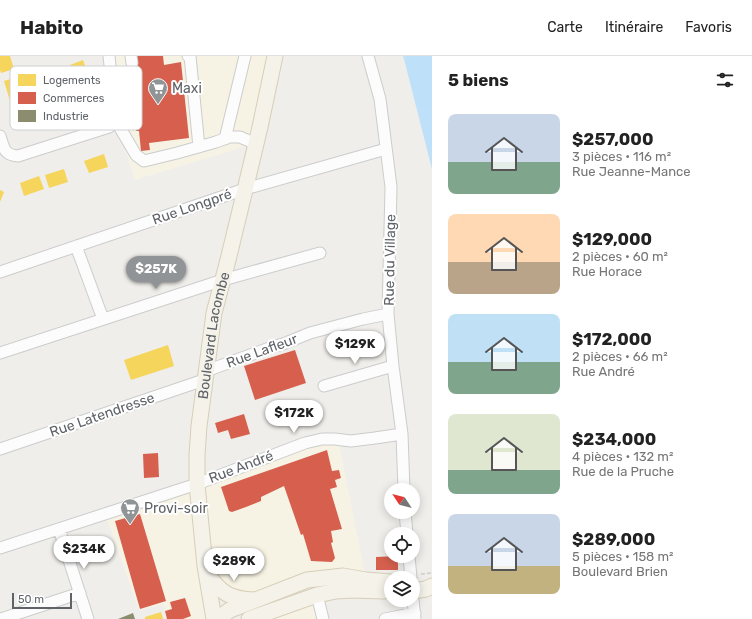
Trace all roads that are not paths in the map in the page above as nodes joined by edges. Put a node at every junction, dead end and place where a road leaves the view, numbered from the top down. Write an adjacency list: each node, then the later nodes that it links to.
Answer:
1 (109, 56): 6 (street)
2 (188, 56): 12 (street)
3 (245, 56): 10 (street)
4 (275, 56): 11 (main road, Boulevard Lacombe)
5 (368, 56): 13 (street, Rue du Village)
6 (110, 66)
7 (100, 130): 9 (street)
8 (121, 130): 12 (street)
9 (0, 136)
10 (225, 138): 11 (street); 12 (street)
11 (256, 144): 14 (main road, Boulevard Lacombe)
12 (199, 147)
13 (386, 149): 14 (street, Rue Longpré); 19 (street, Rue du Village)
14 (245, 189): 15 (street, Rue Longpré); 18 (main road, Boulevard Lacombe)
15 (76, 246): 17 (street, Rue Longpré); 20 (street)
16 (320, 253): 18 (street)
17 (0, 272)
18 (223, 280): 20 (street); 23 (main road, Boulevard Lacombe)
19 (388, 314): 22 (street, Rue du Village); 23 (street, Rue Lafleur)
20 (103, 319): 21 (street)
21 (0, 353)
22 (393, 366): 24 (street); 25 (street, Rue du Village)
23 (205, 376): 26 (street, Rue Latendresse); 28 (main road, Boulevard Lacombe)
24 (324, 386)
25 (402, 434): 27 (street, Rue du Village); 28 (street, Rue André)
26 (0, 450)
27 (404, 483)
28 (197, 484): 29 (street, Rue André); 31 (main road, Boulevard Lacombe)
29 (59, 529): 30 (street, Rue André); 38 (street)
30 (0, 548)
31 (206, 572): 40 (main road); 45 (main road, Boulevard Lacombe)
32 (420, 579): 34 (main road)
33 (384, 581): 40 (main road)
34 (432, 581)
35 (432, 586): 36 (main road)
36 (420, 590)
37 (384, 592): 39 (main road)
38 (80, 593): 43 (street); 44 (street)
39 (317, 595): 42 (main road); 47 (street)
40 (256, 600): 46 (main road)
41 (415, 616): 48 (street)
42 (255, 618)
43 (1, 619)
44 (88, 619)
45 (214, 619)
46 (217, 619)
47 (324, 619)
48 (385, 619)

